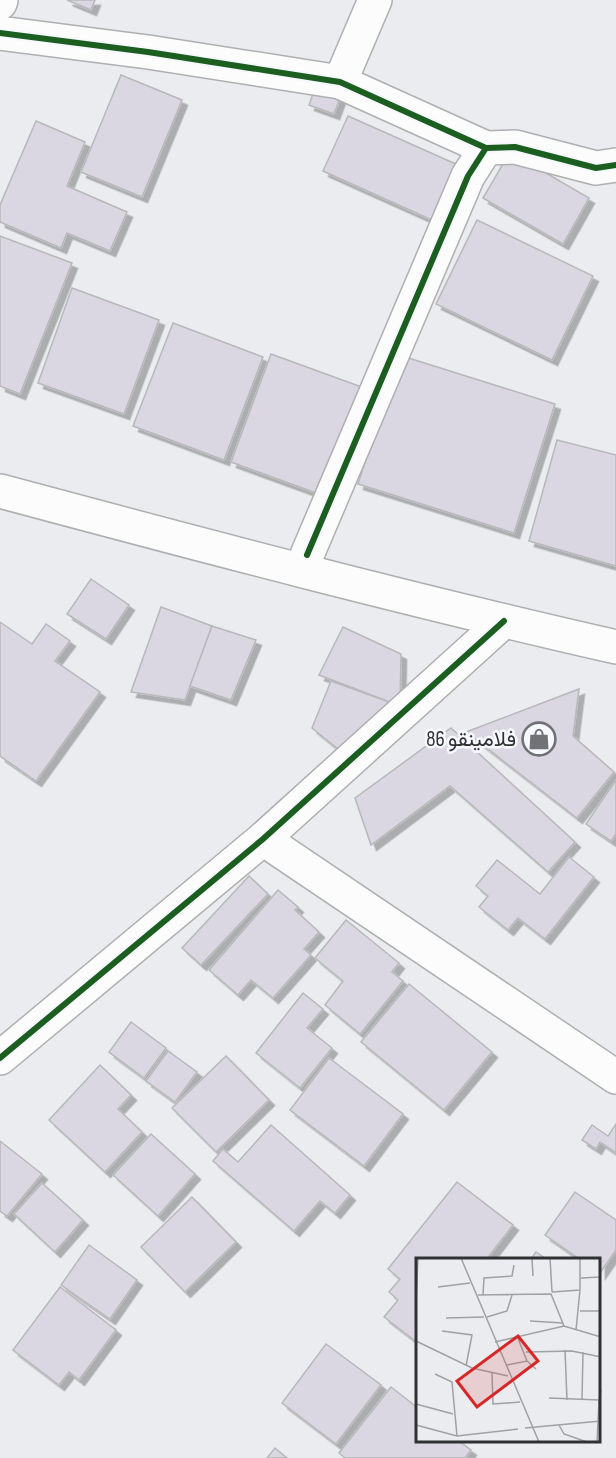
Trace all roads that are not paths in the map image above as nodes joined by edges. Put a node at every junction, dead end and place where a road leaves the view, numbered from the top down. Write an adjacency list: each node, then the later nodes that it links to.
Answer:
1 (375, 0): 3 (street)
2 (0, 33): 3 (street)
3 (340, 82): 4 (street)
4 (486, 148): 5 (street); 9 (street)
5 (616, 165)
6 (0, 478): 8 (street)
7 (0, 491): 8 (street)
8 (102, 512): 9 (street); 10 (street)
9 (307, 555): 11 (street)
10 (504, 621): 12 (street); 13 (street)
11 (616, 634)
12 (616, 647)
13 (263, 839): 14 (street); 15 (street)
14 (0, 1058)
15 (616, 1077)

